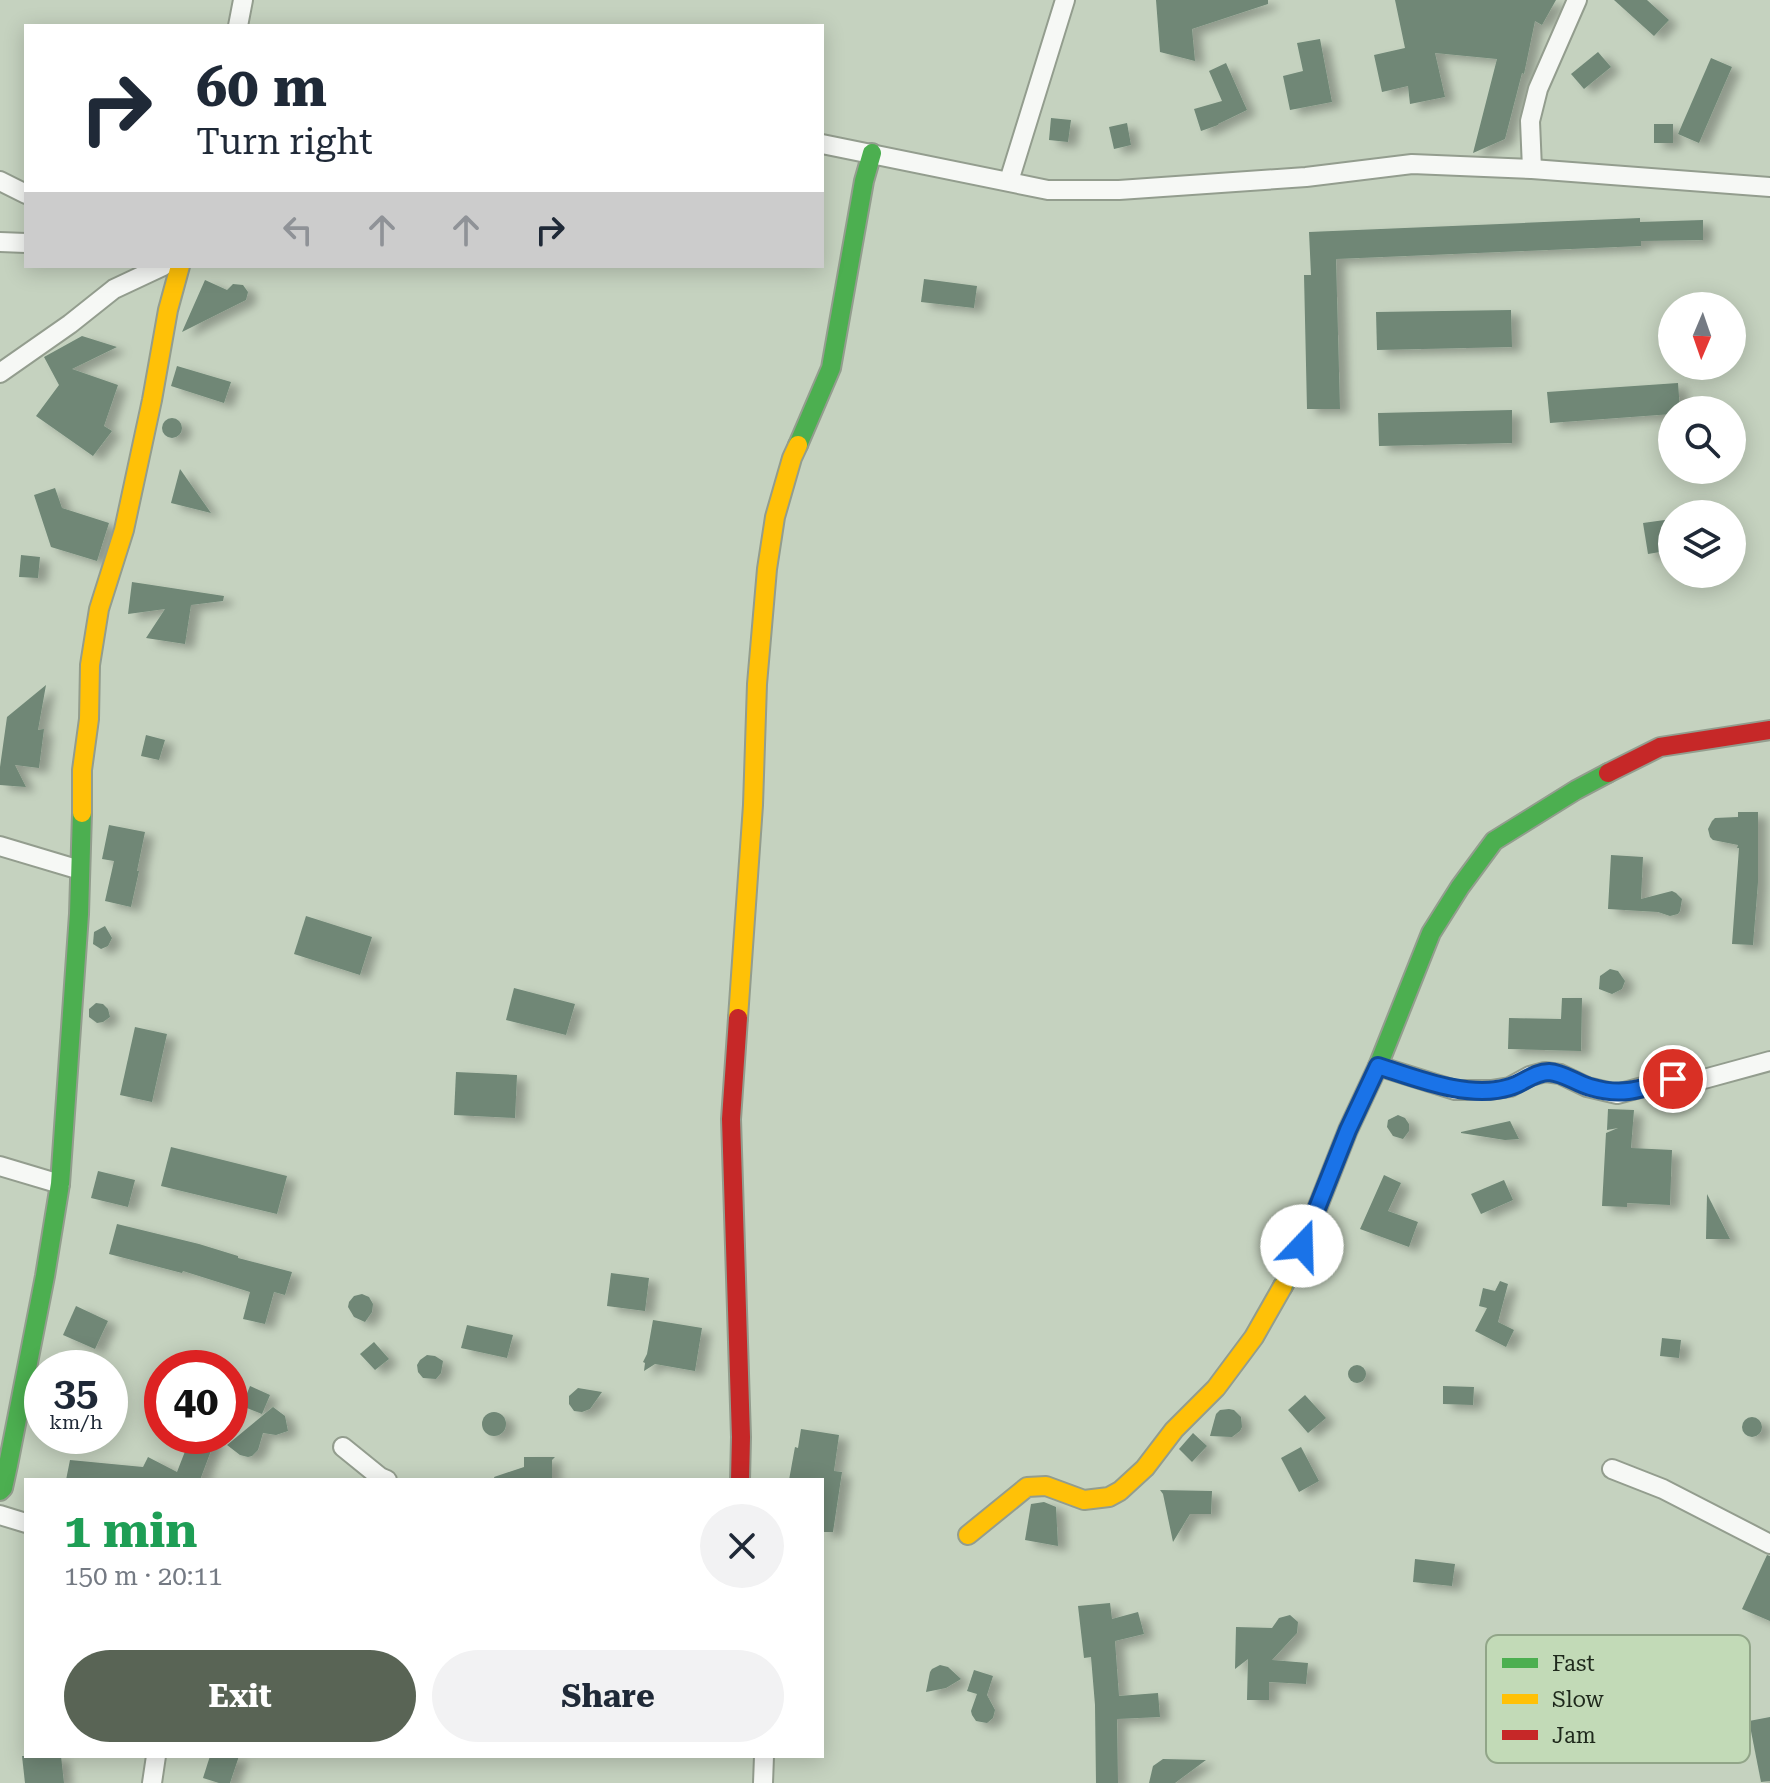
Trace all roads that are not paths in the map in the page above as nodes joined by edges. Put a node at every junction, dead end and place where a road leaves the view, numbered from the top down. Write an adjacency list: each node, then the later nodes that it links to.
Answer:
1 (243, 0): 4 (street)
2 (1065, 0): 9 (street)
3 (1577, 0): 7 (street)
4 (238, 24)
5 (824, 144): 6 (street)
6 (872, 153): 9 (street); 27 (street)
7 (1532, 169): 9 (street); 10 (street)
8 (0, 181): 11 (street)
9 (1009, 181)
10 (1770, 187)
11 (24, 193)
12 (0, 242): 13 (street)
13 (24, 243)
14 (148, 268): 16 (street)
15 (179, 268): 19 (street)
16 (0, 373)
17 (1770, 730): 21 (street)
18 (0, 846): 19 (street)
19 (80, 870): 23 (street)
20 (1770, 1061): 21 (street)
21 (1378, 1066): 31 (street)
22 (0, 1166): 23 (street)
23 (60, 1184): 28 (street)
24 (343, 1447): 26 (street)
25 (1612, 1469): 32 (street)
26 (382, 1478)
27 (740, 1478)
28 (0, 1491)
29 (0, 1515): 30 (street)
30 (24, 1522)
31 (968, 1535)
32 (1770, 1544)
33 (156, 1758): 35 (street)
34 (764, 1758): 36 (street)
35 (152, 1783)
36 (763, 1783)

